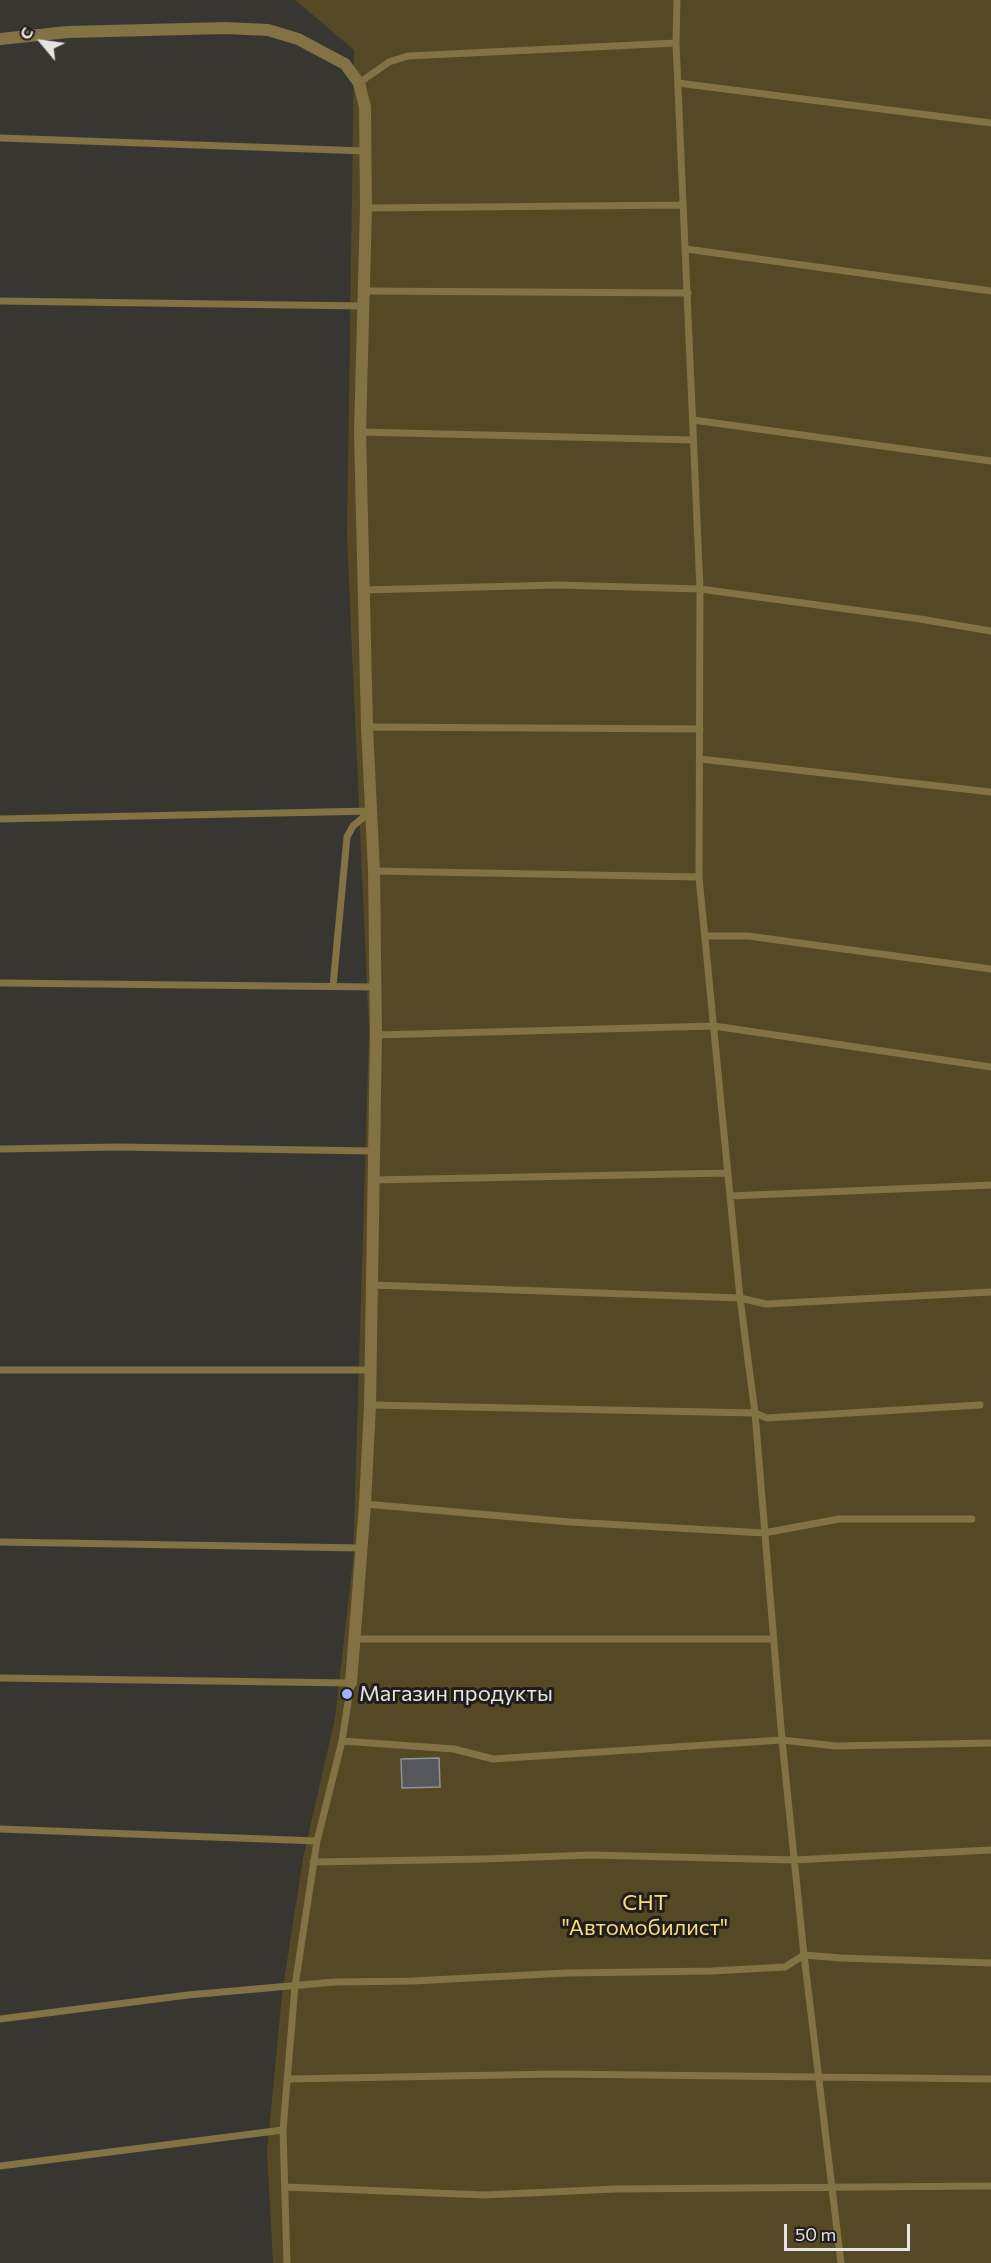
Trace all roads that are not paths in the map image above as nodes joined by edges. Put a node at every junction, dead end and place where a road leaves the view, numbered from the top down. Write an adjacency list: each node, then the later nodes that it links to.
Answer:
1 (677, 0): 3 (lane)
2 (0, 39): 4 (street)
3 (676, 43): 4 (lane); 5 (lane)
4 (359, 83): 8 (street)
5 (678, 83): 6 (lane); 9 (lane)
6 (991, 123)
7 (0, 138): 8 (lane)
8 (365, 151): 10 (street)
9 (683, 206): 10 (lane); 11 (lane)
10 (366, 208): 12 (street)
11 (686, 249): 13 (lane); 14 (lane)
12 (364, 291): 14 (lane); 16 (street)
13 (991, 291)
14 (688, 293): 17 (lane)
15 (0, 301): 16 (lane)
16 (364, 306): 18 (street)
17 (693, 420): 19 (lane); 20 (lane)
18 (360, 432): 19 (lane); 22 (street)
19 (693, 440): 21 (lane)
20 (991, 461)
21 (700, 589): 22 (lane); 23 (lane); 25 (lane)
22 (364, 590): 24 (street)
23 (991, 631)
24 (367, 727): 25 (lane); 28 (street)
25 (699, 729): 26 (lane)
26 (699, 759): 27 (lane); 31 (lane)
27 (991, 792)
28 (371, 811): 29 (lane); 30 (street); 35 (lane)
29 (0, 819)
30 (374, 871): 31 (lane); 36 (street)
31 (699, 877): 32 (lane)
32 (705, 936): 33 (lane); 37 (lane)
33 (991, 969)
34 (0, 983): 35 (lane)
35 (333, 986): 36 (lane)
36 (376, 987): 38 (street)
37 (714, 1026): 38 (lane); 39 (lane); 42 (lane)
38 (376, 1035): 41 (street)
39 (991, 1066)
40 (0, 1149): 41 (lane)
41 (374, 1151): 43 (street)
42 (728, 1173): 43 (lane); 45 (lane)
43 (373, 1180): 46 (street)
44 (991, 1185): 45 (lane)
45 (730, 1196): 48 (lane)
46 (372, 1285): 48 (lane); 50 (street)
47 (991, 1292): 48 (lane)
48 (740, 1298): 53 (lane)
49 (0, 1370): 50 (lane)
50 (369, 1370): 51 (street)
51 (370, 1405): 53 (lane); 54 (street)
52 (980, 1405): 53 (lane)
53 (755, 1413): 56 (lane)
54 (365, 1504): 56 (lane); 58 (street)
55 (972, 1519): 56 (lane)
56 (764, 1533): 60 (lane)
57 (0, 1542): 58 (lane)
58 (361, 1548): 59 (street)
59 (354, 1639): 60 (lane); 62 (street)
60 (773, 1639): 63 (lane)
61 (0, 1678): 62 (lane)
62 (351, 1683): 64 (lane)
63 (782, 1740): 64 (lane); 65 (lane); 69 (lane)
64 (342, 1741): 67 (lane)
65 (991, 1743)
66 (0, 1828): 67 (lane)
67 (317, 1841): 70 (lane)
68 (991, 1850): 69 (lane)
69 (794, 1860): 70 (lane); 71 (lane)
70 (313, 1862): 73 (lane)
71 (804, 1955): 72 (lane); 73 (lane); 75 (lane)
72 (991, 1963)
73 (295, 1986): 74 (lane); 76 (lane)
74 (0, 2019)
75 (819, 2077): 76 (lane); 77 (lane); 82 (lane)
76 (288, 2079): 78 (lane)
77 (991, 2079)
78 (283, 2130): 79 (lane); 81 (lane)
79 (0, 2166)
80 (991, 2186): 82 (lane)
81 (285, 2187): 82 (lane); 83 (lane)
82 (831, 2188): 84 (lane)
83 (286, 2263)
84 (841, 2263)

